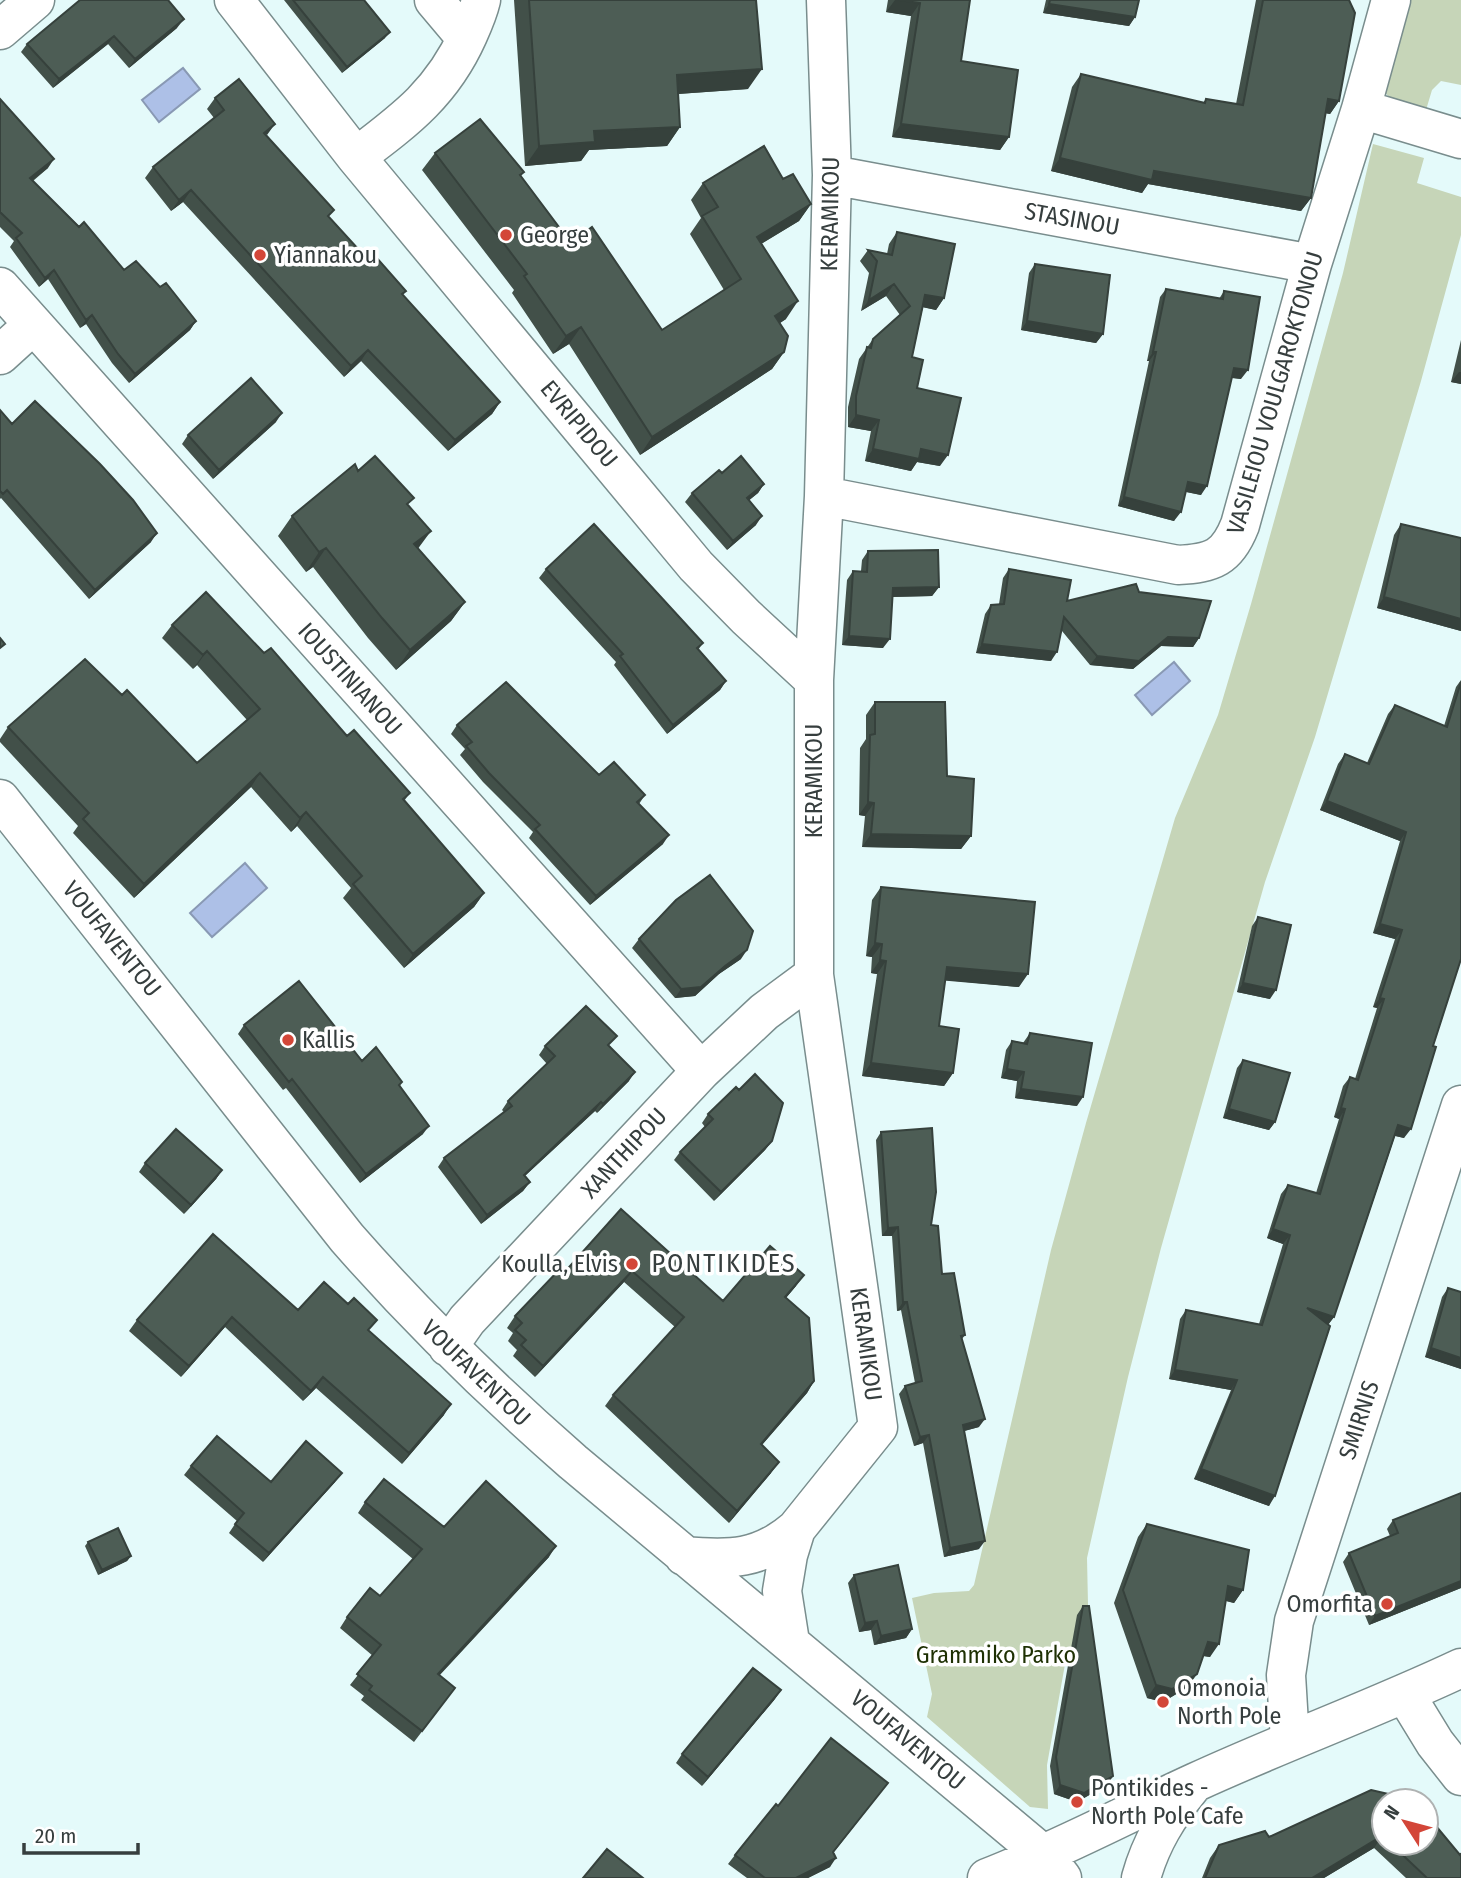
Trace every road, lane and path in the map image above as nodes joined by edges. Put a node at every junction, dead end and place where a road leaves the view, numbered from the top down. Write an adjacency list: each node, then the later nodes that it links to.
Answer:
1 (35, 0): 7 (street)
2 (234, 0): 11 (street, EVRIPIDOU)
3 (434, 0): 8 (street)
4 (481, 0): 8 (street)
5 (826, 0): 12 (street, KERAMIKOU)
6 (1391, 0): 9 (street, VASILEIOU VOULGAROKTONOU)
7 (0, 30)
8 (466, 38): 11 (street)
9 (1361, 109): 10 (street); 13 (street, VASILEIOU VOULGAROKTONOU)
10 (1461, 139)
11 (356, 157): 18 (street, EVRIPIDOU)
12 (832, 175): 13 (street, STASINOU); 17 (street, KERAMIKOU)
13 (1312, 264): 17 (street, VASILEIOU VOULGAROKTONOU)
14 (0, 287): 15 (street, IOUSTINIANOU)
15 (33, 325): 16 (street); 21 (street, IOUSTINIANOU)
16 (0, 355)
17 (824, 496): 18 (street, KERAMIKOU)
18 (814, 680): 20 (street, KERAMIKOU)
19 (0, 799): 23 (street, VOUFAVENTOU)
20 (814, 975): 21 (street, XANTHIPOU); 24 (street, KERAMIKOU)
21 (701, 1071): 23 (street, XANTHIPOU)
22 (1461, 1105): 29 (street, SMIRNIS)
23 (449, 1347): 25 (street, VOUFAVENTOU)
24 (796, 1529): 25 (street, KERAMIKOU); 26 (street, KERAMIKOU)
25 (684, 1556): 26 (street, VOUFAVENTOU)
26 (790, 1642): 32 (street, VOUFAVENTOU)
27 (1461, 1668): 28 (street)
28 (1405, 1694): 29 (street); 30 (street)
29 (1290, 1741): 31 (street)
30 (1461, 1776)
31 (1195, 1783): 32 (street); 34 (street)
32 (1053, 1867): 33 (street)
33 (987, 1878)
34 (1140, 1878)

